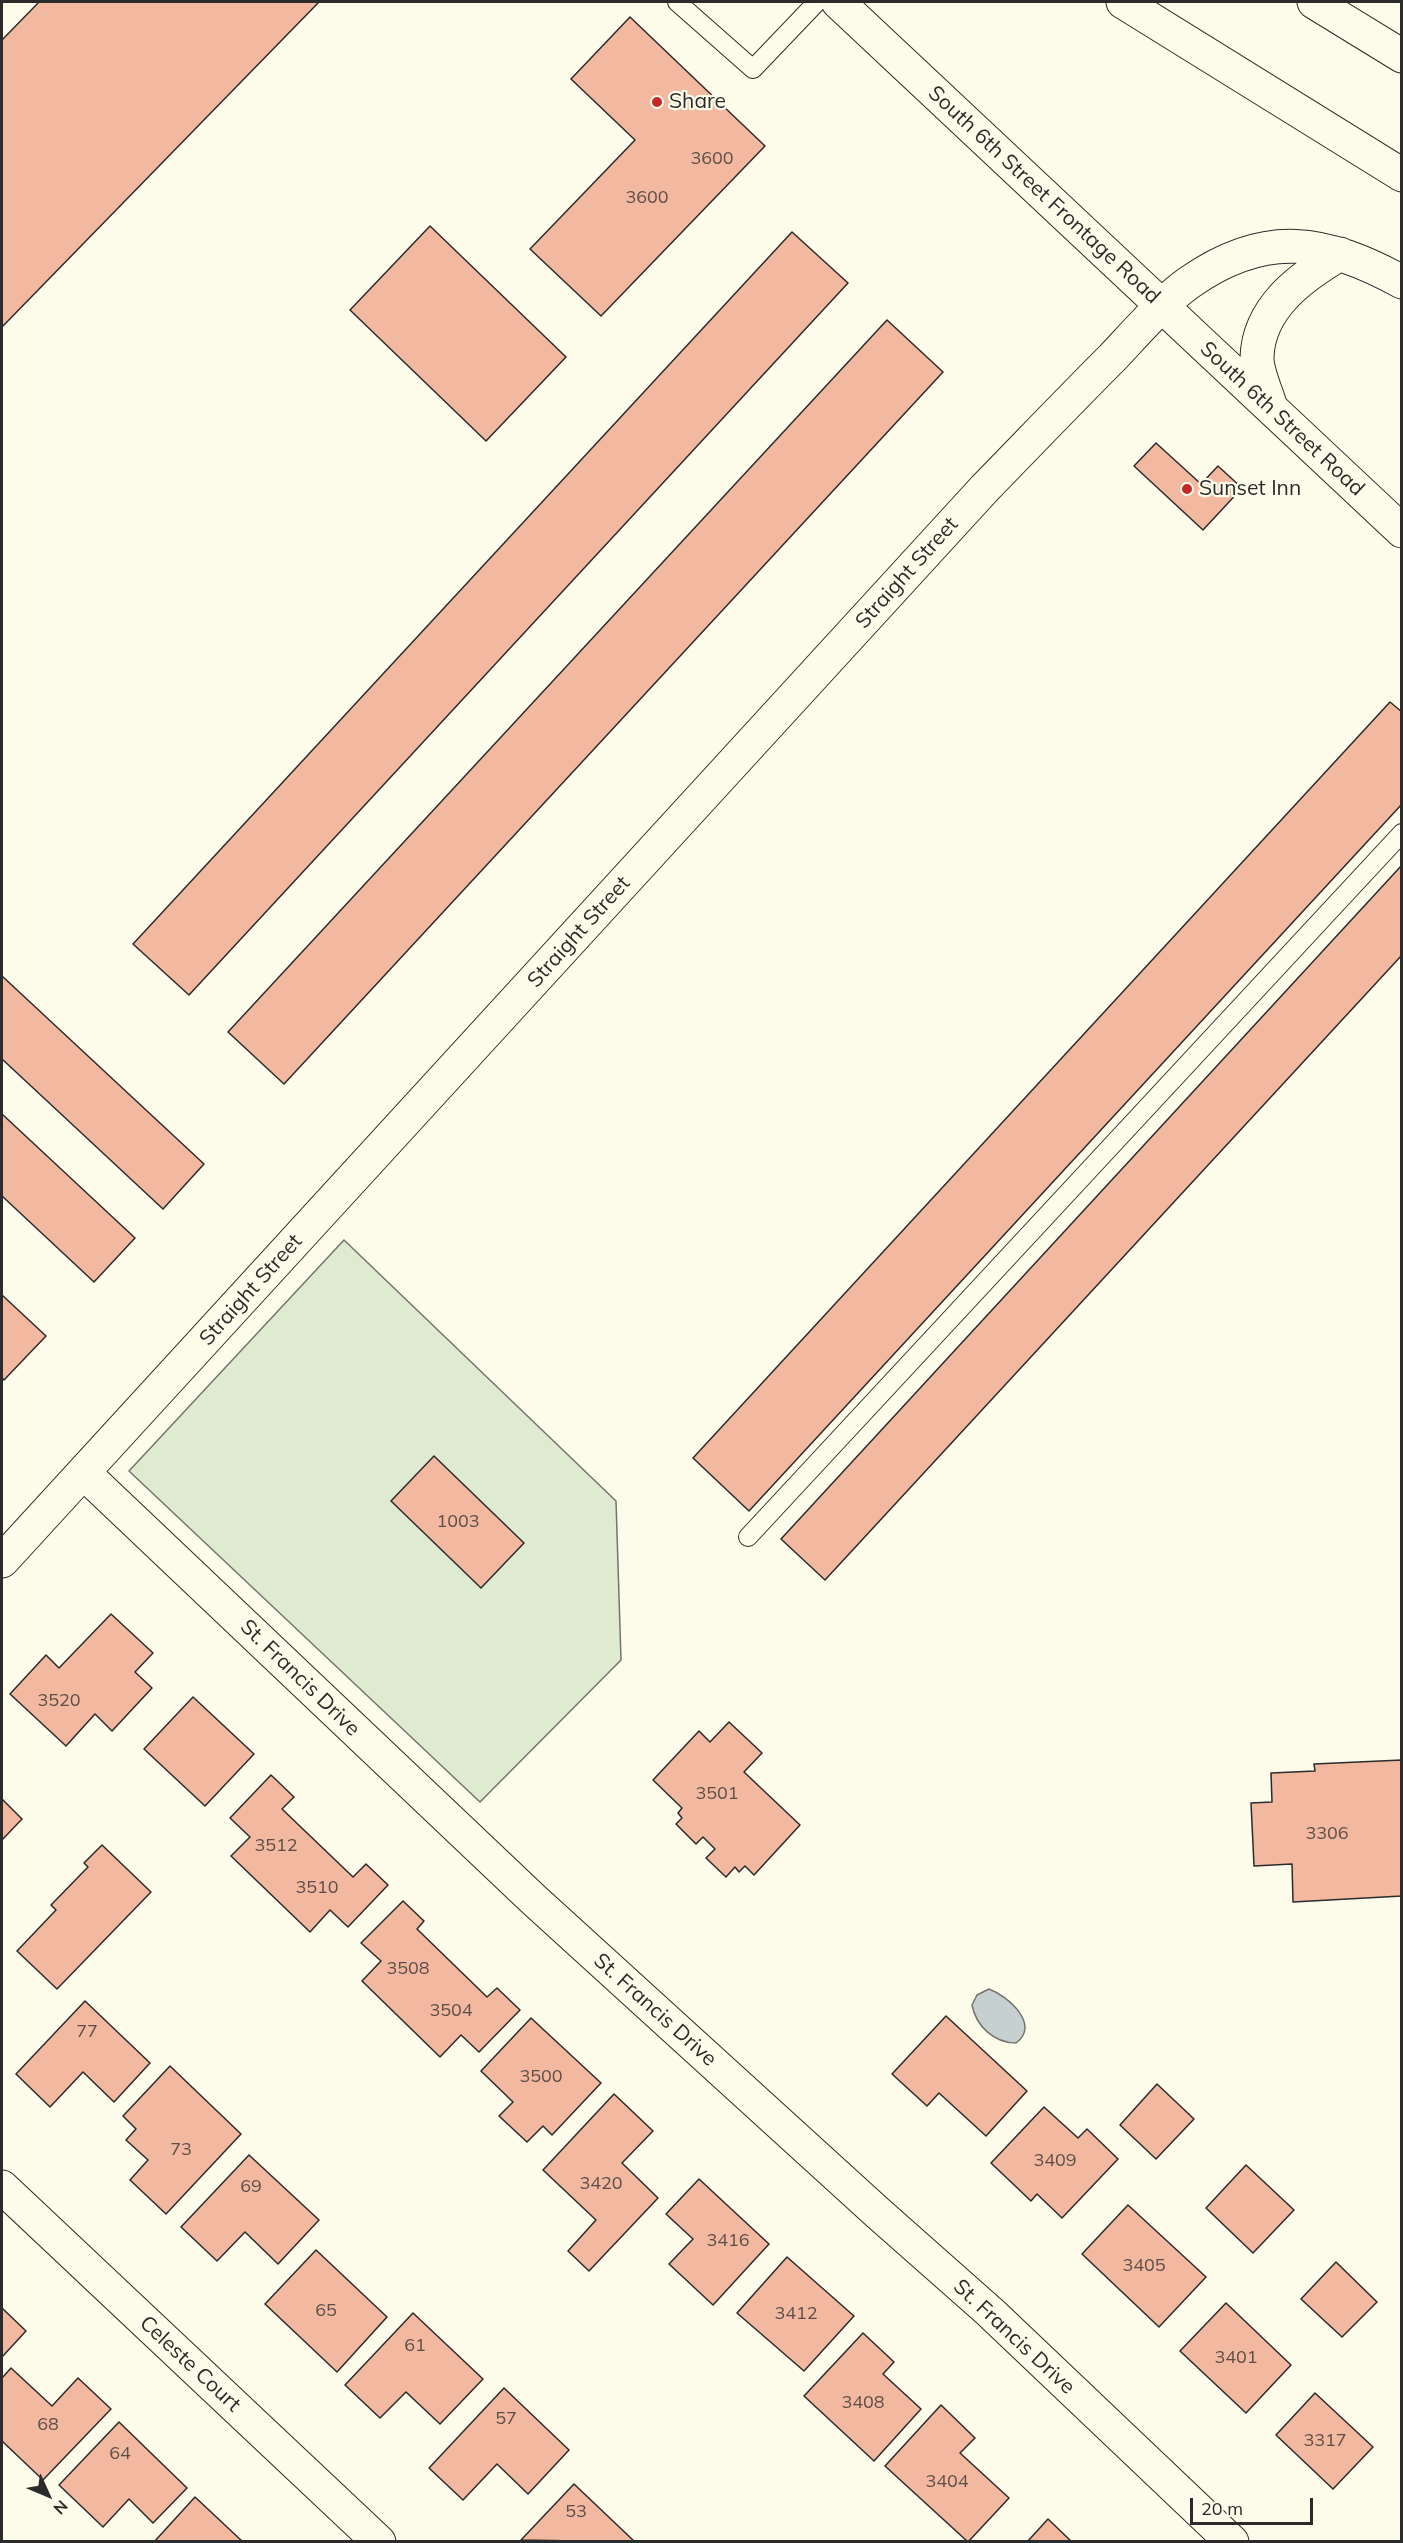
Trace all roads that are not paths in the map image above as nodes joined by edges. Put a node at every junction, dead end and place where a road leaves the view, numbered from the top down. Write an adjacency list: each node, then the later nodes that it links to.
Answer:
1 (677, 2): 2 (lane)
2 (817, 2)
3 (838, 2): 10 (street, South 6th Street Frontage Road)
4 (1124, 2): 7 (street)
5 (1314, 2): 6 (street)
6 (1401, 56)
7 (1401, 175)
8 (1340, 254): 9 (street, South 6th Street Frontage Road); 10 (street, South 6th Street Frontage Road); 11 (street)
9 (1401, 282)
10 (1162, 307): 11 (street, South 6th Street Road); 14 (street, Straight Street)
11 (1271, 408): 12 (street, South 6th Street Road)
12 (1401, 531)
13 (1401, 833): 15 (lane)
14 (84, 1473): 16 (street, Straight Street); 19 (street, St. Francis Drive)
15 (748, 1537)
16 (2, 1561)
17 (2, 2187): 18 (street, Celeste Court)
18 (379, 2541)
19 (1232, 2541)

